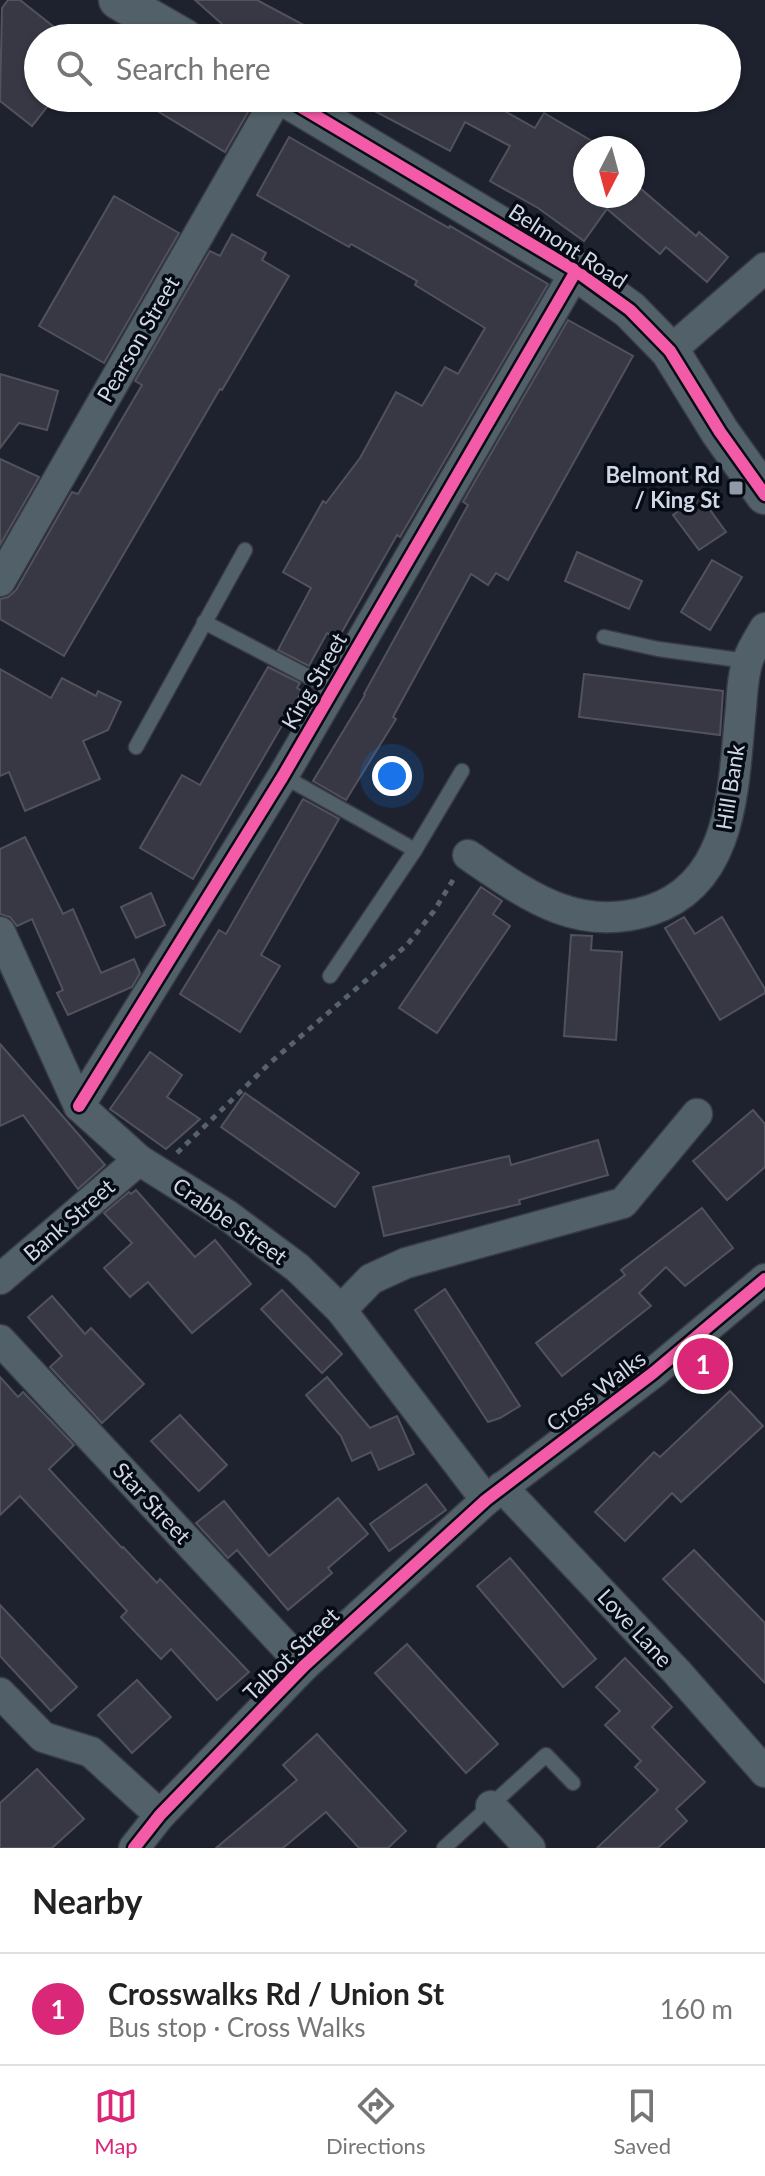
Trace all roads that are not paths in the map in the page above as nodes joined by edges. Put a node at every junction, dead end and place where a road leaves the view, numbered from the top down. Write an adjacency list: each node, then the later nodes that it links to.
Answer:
1 (130, 2): 2 (street)
2 (163, 24)
3 (269, 112): 10 (street, Pearson Street)
4 (309, 112): 6 (street, Belmont Road)
5 (765, 268): 7 (street)
6 (576, 271): 7 (street, Belmont Road); 15 (street, King Street)
7 (670, 351): 8 (street, Belmont Road)
8 (765, 495)
9 (245, 550): 11 (lane)
10 (0, 581)
11 (204, 622): 15 (lane); 16 (lane)
12 (765, 628): 14 (street, Hill Bank)
13 (604, 637): 14 (lane)
14 (747, 661): 20 (street, Hill Bank)
15 (332, 689): 18 (street, King Street)
16 (136, 747)
17 (462, 771): 19 (lane)
18 (283, 776): 19 (lane); 23 (street, King Street)
19 (415, 850): 22 (lane)
20 (468, 855)
21 (0, 934): 23 (street, Crabbe Street)
22 (330, 976)
23 (79, 1106): 25 (street, Crabbe Street)
24 (697, 1114): 28 (street)
25 (145, 1164): 26 (street, Bank Street); 28 (street, Crabbe Street)
26 (0, 1279)
27 (765, 1279): 30 (street, Cross Walks)
28 (341, 1310): 30 (street, Crabbe Street)
29 (0, 1340): 31 (street, Star Street)
30 (494, 1494): 31 (street, Talbot Street); 33 (street, Love Lane)
31 (304, 1666): 36 (street, Talbot Street)
32 (0, 1693): 36 (street)
33 (765, 1772)
34 (573, 1783): 35 (lane)
35 (491, 1806): 38 (lane); 39 (street)
36 (160, 1815): 37 (street, Talbot Street)
37 (134, 1848)
38 (444, 1848)
39 (530, 1848)

